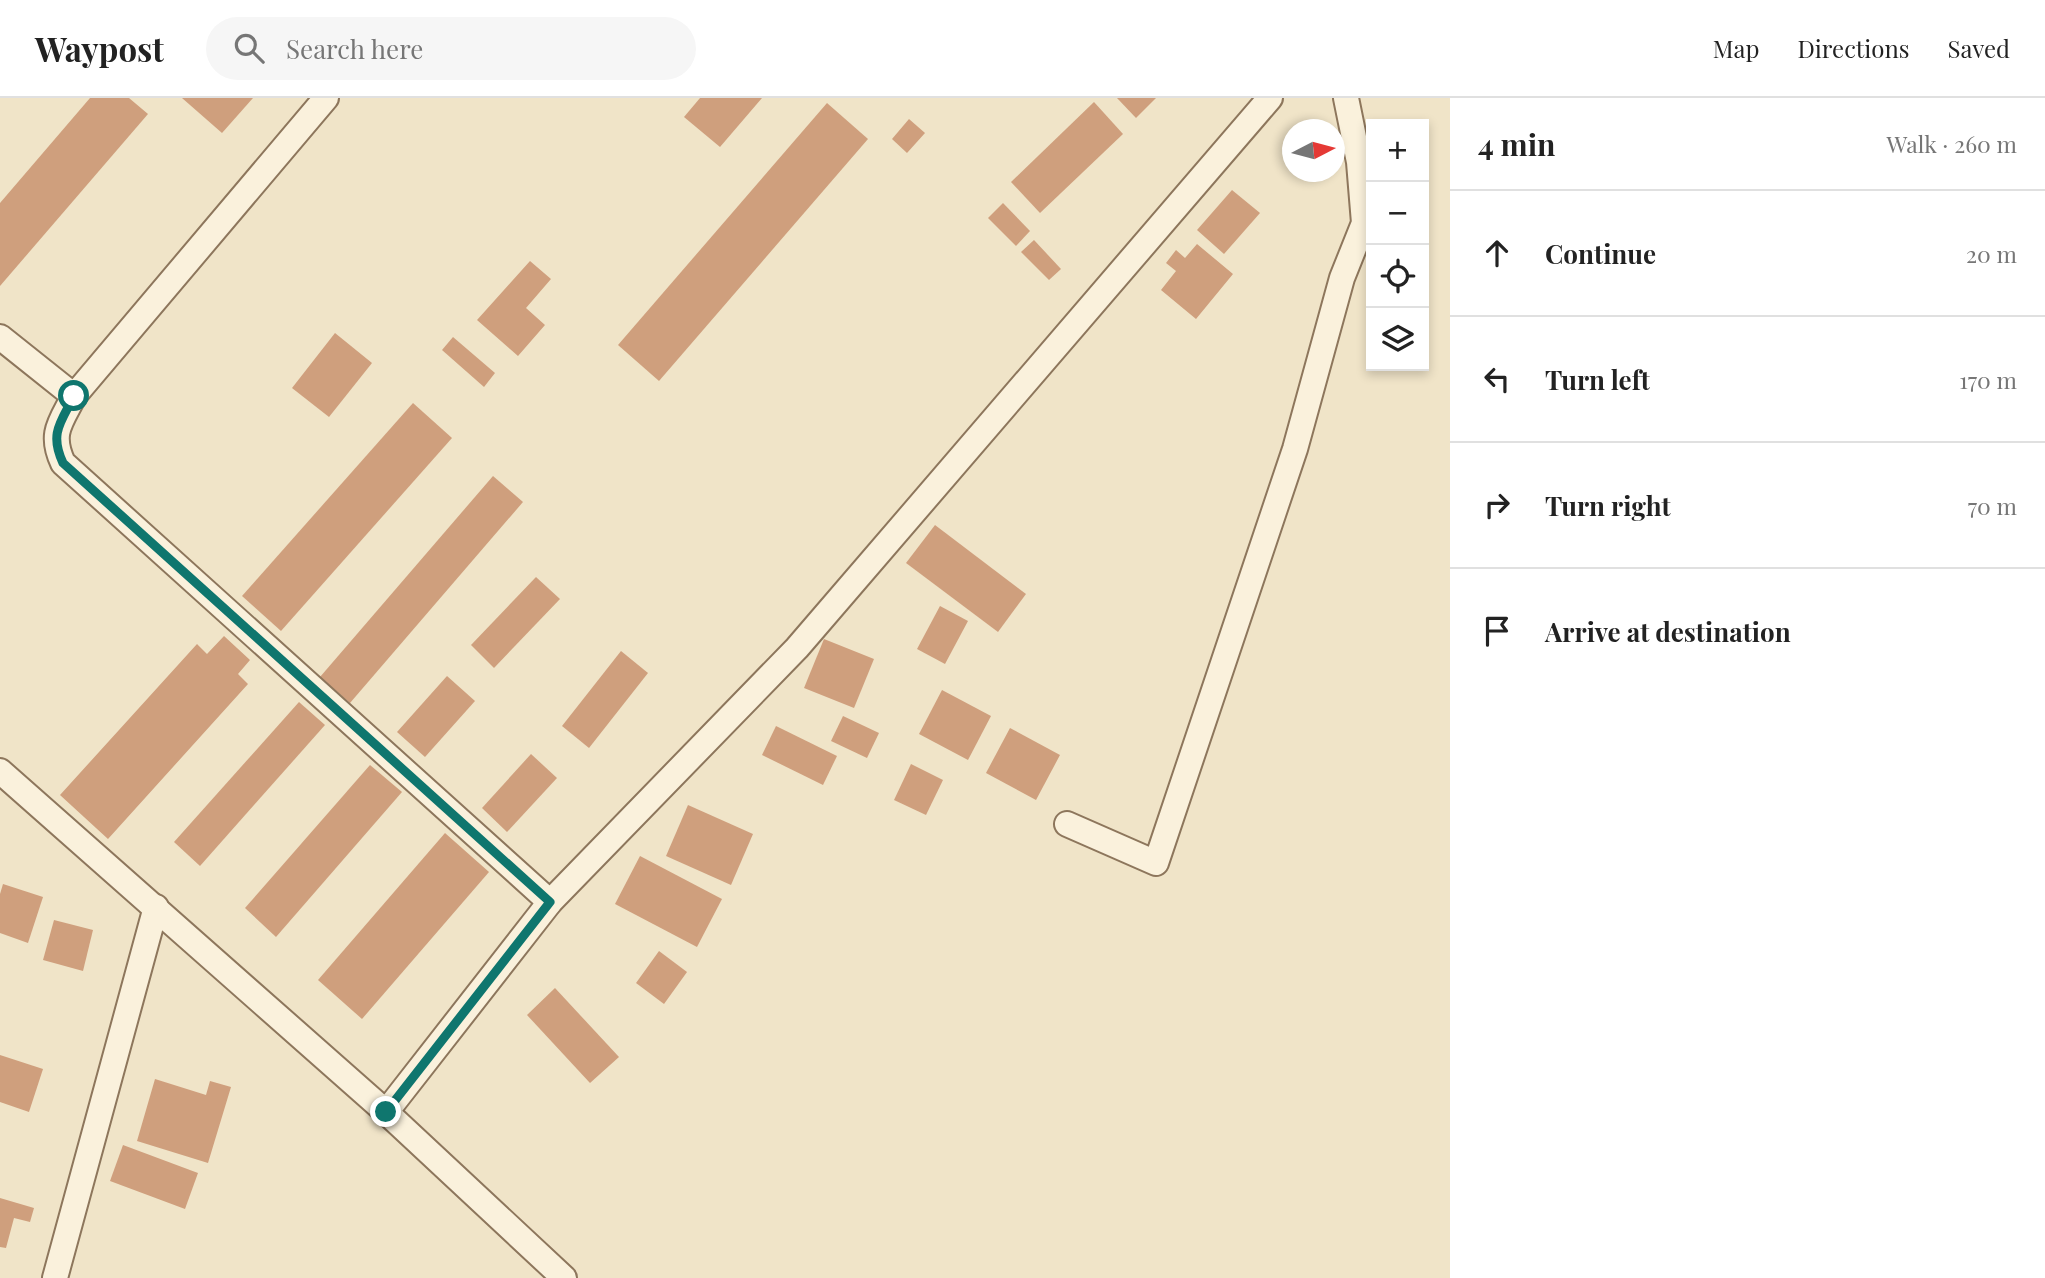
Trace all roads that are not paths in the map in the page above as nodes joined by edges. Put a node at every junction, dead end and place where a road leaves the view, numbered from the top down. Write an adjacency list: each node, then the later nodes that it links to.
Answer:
1 (327, 98): 5 (street)
2 (1270, 98): 8 (street)
3 (1346, 98): 7 (street)
4 (0, 337): 5 (street)
5 (74, 396): 8 (street)
6 (0, 771): 9 (street)
7 (1067, 824)
8 (550, 902): 10 (street)
9 (156, 906): 10 (street); 11 (street)
10 (386, 1112): 12 (street)
11 (55, 1278)
12 (564, 1278)

